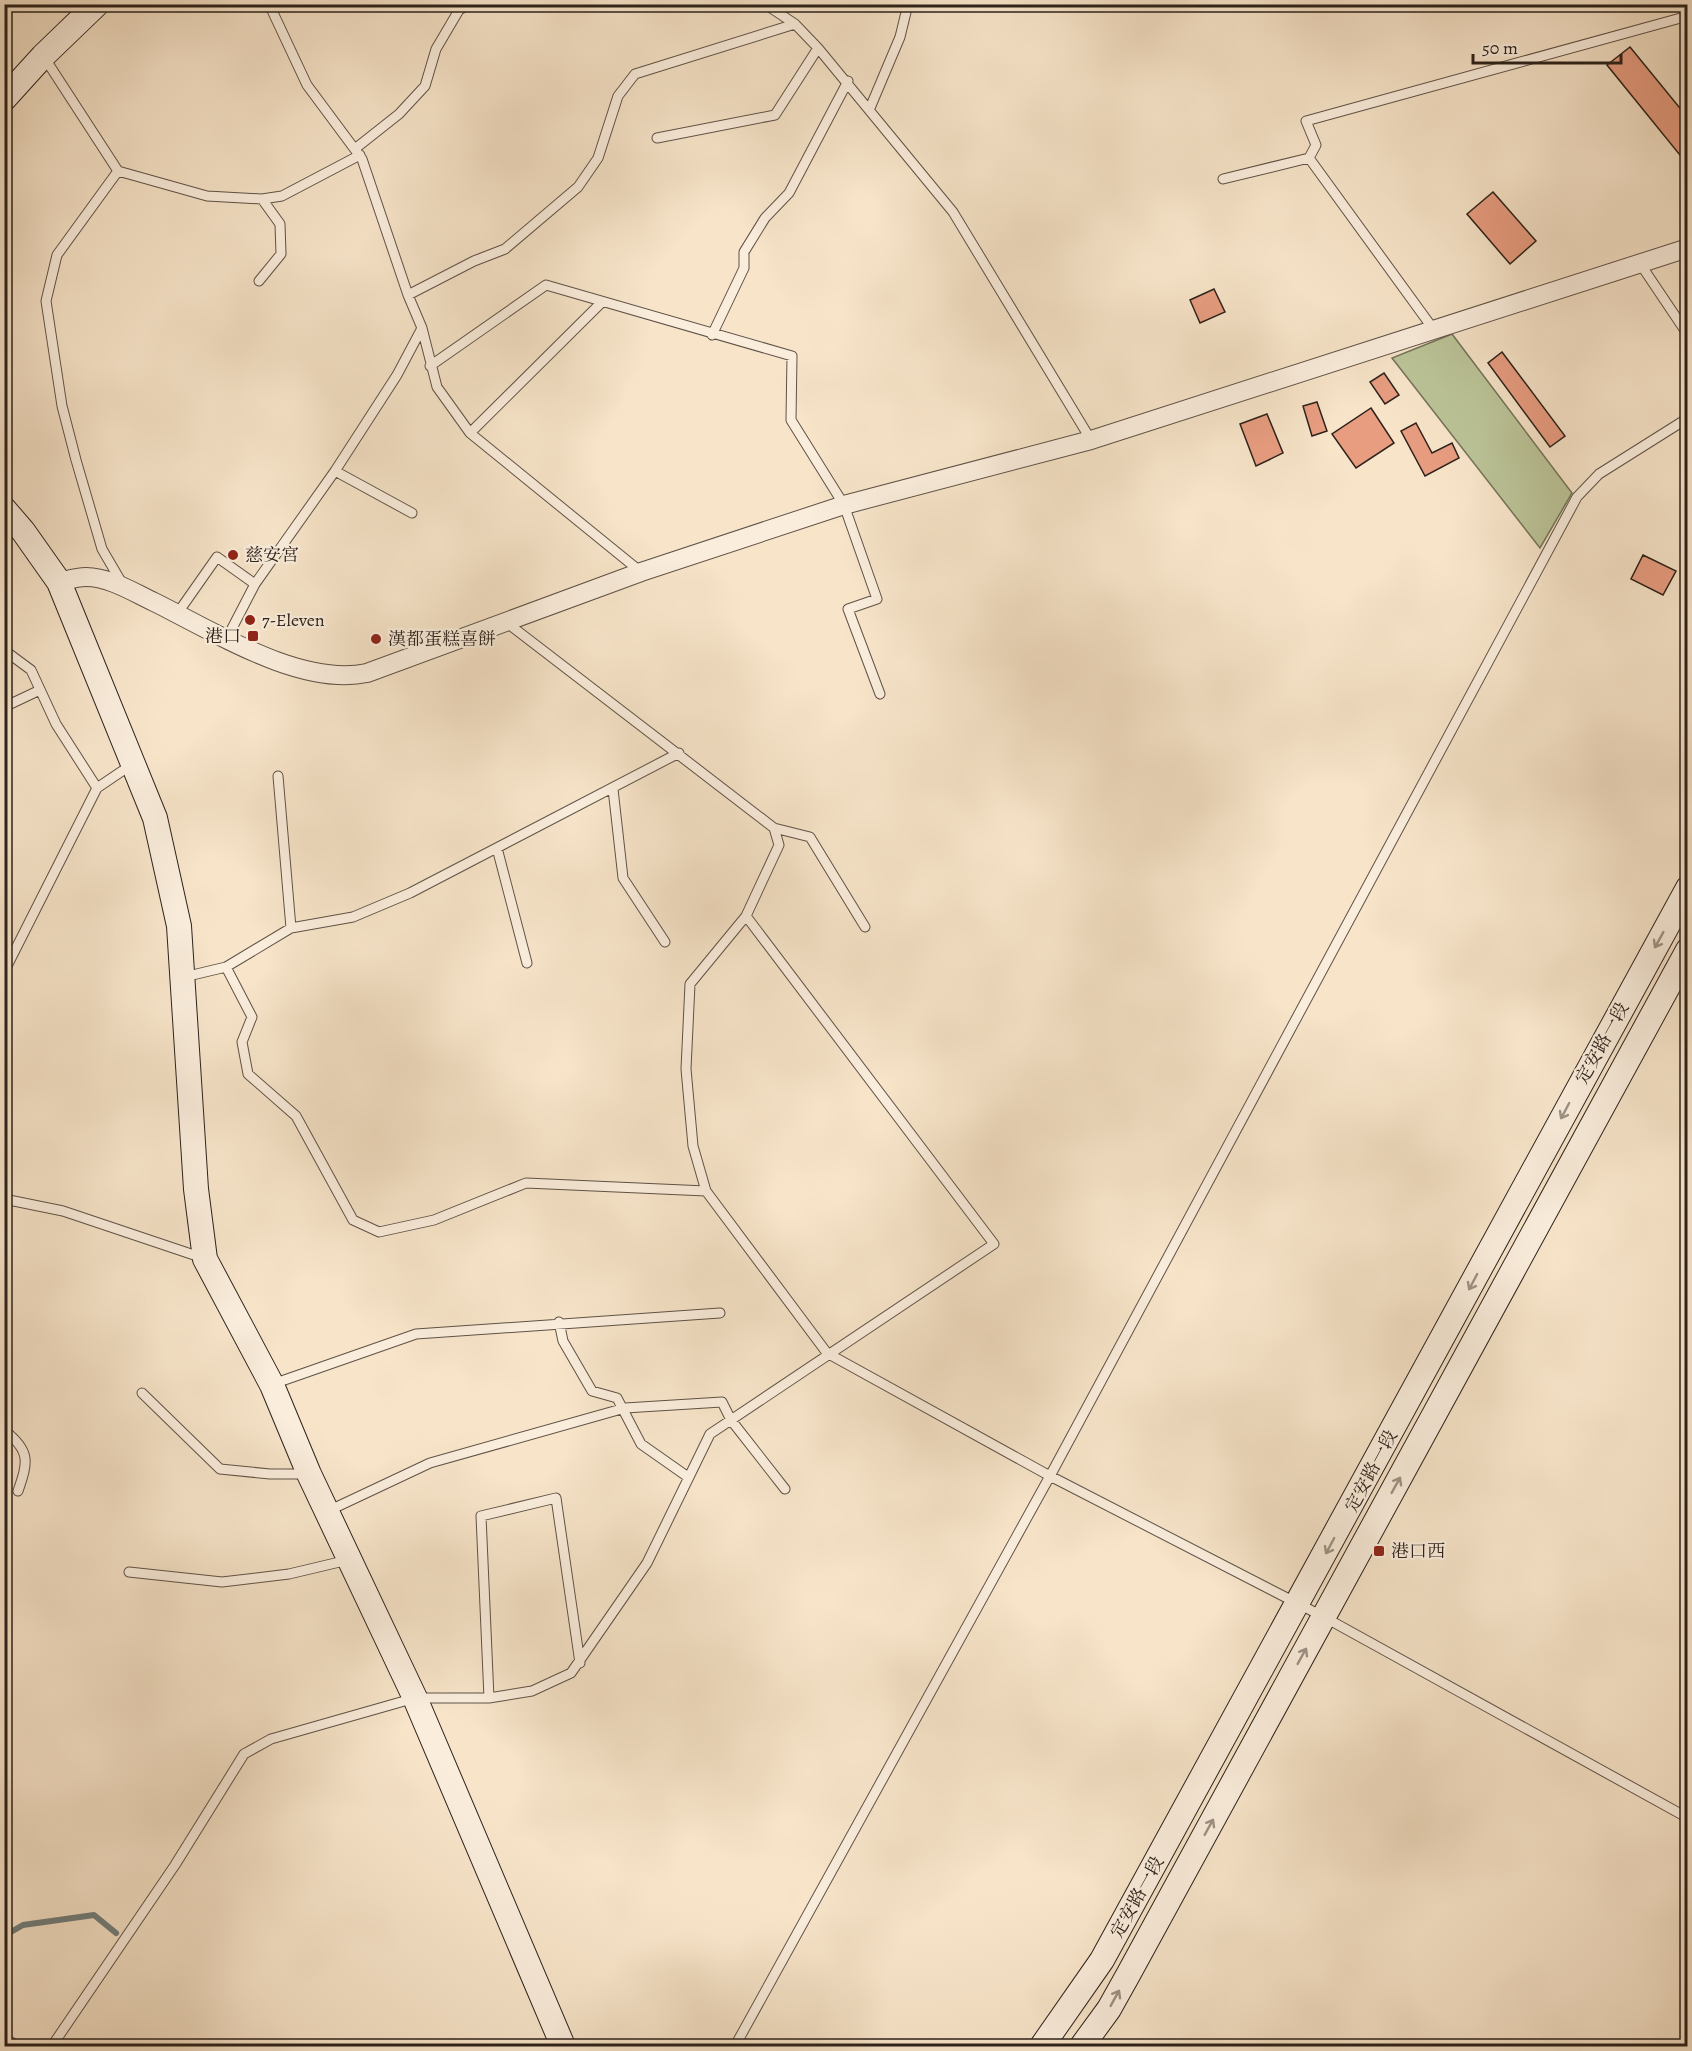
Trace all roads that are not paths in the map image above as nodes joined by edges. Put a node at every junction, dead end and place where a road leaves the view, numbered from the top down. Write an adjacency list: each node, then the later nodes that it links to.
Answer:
1 (97, 4): 11 (main road)
2 (269, 4): 16 (lane)
3 (469, 4): 16 (lane)
4 (538, 4): 5 (lane)
5 (547, 4)
6 (908, 4): 14 (lane)
7 (774, 6): 9 (lane)
8 (1688, 16): 17 (lane)
9 (795, 24): 10 (lane); 24 (lane)
10 (819, 48): 12 (lane); 15 (lane)
11 (43, 56): 13 (main road); 18 (lane)
12 (848, 81): 14 (lane); 28 (lane)
13 (4, 99)
14 (870, 108): 33 (lane)
15 (657, 138)
16 (358, 151): 20 (lane); 24 (lane)
17 (1309, 158): 19 (lane); 27 (lane)
18 (118, 171): 20 (lane); 42 (lane)
19 (1224, 179)
20 (262, 199): 23 (lane)
21 (1688, 248): 22 (street)
22 (1640, 262): 27 (street); 29 (lane)
23 (259, 281)
24 (408, 295): 26 (lane)
25 (602, 303): 28 (lane); 30 (lane); 32 (lane)
26 (422, 328): 30 (lane); 34 (lane)
27 (1434, 330): 33 (street)
28 (712, 335): 35 (lane)
29 (1688, 335)
30 (430, 366): 32 (lane)
31 (1688, 418): 80 (lane)
32 (470, 434): 39 (lane)
33 (1091, 440): 35 (street)
34 (335, 471): 37 (lane); 41 (lane)
35 (844, 505): 39 (street); 48 (lane)
36 (4, 509): 38 (main road)
37 (412, 513)
38 (14, 528): 40 (main road)
39 (641, 572): 44 (street)
40 (59, 582): 42 (street); 51 (main road)
41 (255, 584): 43 (lane); 45 (lane)
42 (124, 587): 43 (street)
43 (177, 614): 45 (street)
44 (506, 621): 45 (street); 50 (lane)
45 (227, 638)
46 (4, 650): 47 (lane)
47 (40, 690): 49 (lane); 53 (lane)
48 (880, 694)
49 (4, 707)
50 (679, 753): 54 (lane); 55 (lane)
51 (134, 763): 53 (lane); 67 (main road)
52 (278, 776): 60 (lane)
53 (97, 788): 63 (lane)
54 (613, 789): 56 (lane); 61 (lane)
55 (774, 828): 58 (lane); 59 (lane)
56 (497, 848): 60 (lane); 64 (lane)
57 (1688, 888): 87 (main road, 定安路一段, one-way to 87)
58 (746, 916): 68 (lane); 73 (lane)
59 (865, 927)
60 (291, 928): 65 (lane)
61 (665, 942)
62 (1688, 950): 88 (main road, 定安路一段, one-way to 62)
63 (7, 960): 66 (lane)
64 (527, 963)
65 (226, 967): 67 (lane); 68 (lane)
66 (4, 972)
67 (181, 977): 70 (main road)
68 (706, 1191): 73 (lane)
69 (4, 1199): 70 (lane)
70 (206, 1259): 74 (main road)
71 (720, 1313): 72 (lane)
72 (559, 1322): 74 (lane); 76 (lane)
73 (826, 1353): 77 (lane); 80 (lane)
74 (272, 1385): 79 (main road)
75 (142, 1393): 79 (lane)
76 (625, 1408): 77 (lane); 81 (lane); 84 (lane)
77 (731, 1420): 81 (lane); 82 (lane)
78 (4, 1430): 83 (lane)
79 (309, 1474): 84 (main road)
80 (1050, 1476): 87 (lane); 97 (lane)
81 (688, 1477): 89 (lane)
82 (785, 1489)
83 (18, 1491)
84 (327, 1511): 85 (main road)
85 (348, 1560): 86 (lane); 90 (main road)
86 (129, 1572)
87 (1299, 1604): 88 (lane); 98 (main road, 定安路一段)
88 (1324, 1617): 92 (lane); 99 (main road, 定安路一段, one-way to 88)
89 (580, 1663): 91 (lane); 91 (lane)
90 (415, 1698): 91 (lane); 95 (lane); 96 (main road)
91 (489, 1698)
92 (1688, 1818)
93 (4, 2038): 94 (lane)
94 (18, 2046)
95 (52, 2046)
96 (563, 2046)
97 (735, 2046)
98 (1042, 2046)
99 (1082, 2046)

